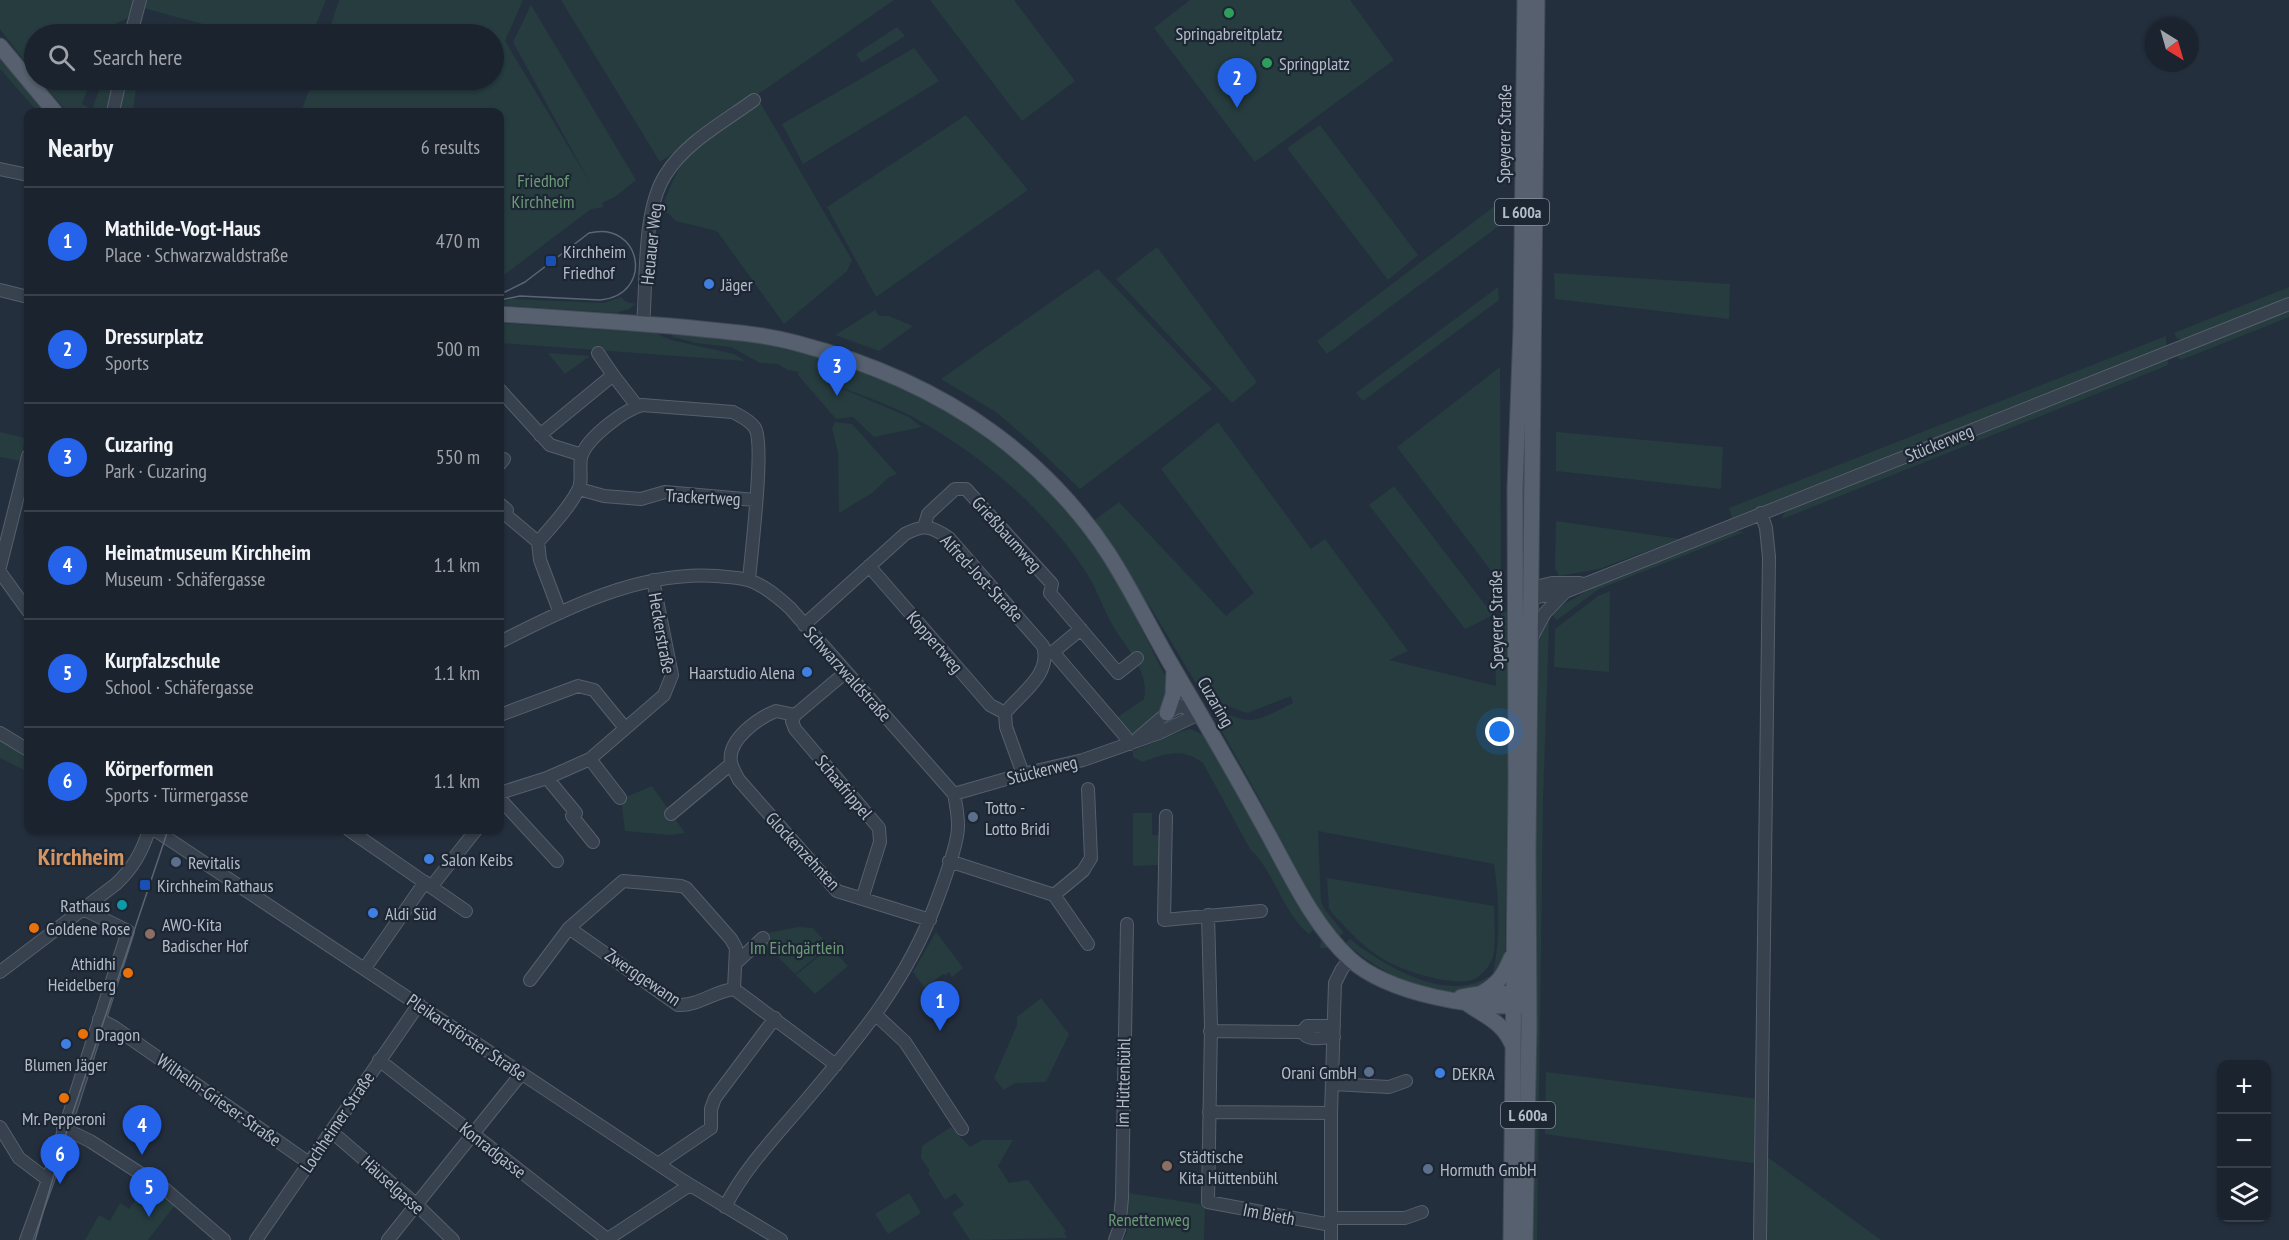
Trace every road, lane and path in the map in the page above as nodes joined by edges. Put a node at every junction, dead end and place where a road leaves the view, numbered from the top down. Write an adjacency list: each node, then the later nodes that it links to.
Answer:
1 (140, 0): 4 (street)
2 (1525, 0): 40 (main road, Speyerer Straße / L 600a)
3 (1537, 0): 39 (main road, Speyerer Straße / L 600a)
4 (134, 24)
5 (0, 46): 6 (main road)
6 (24, 75)
7 (37, 90): 10 (main road)
8 (118, 90): 11 (street)
9 (754, 100): 18 (street, Heuauer Weg)
10 (52, 108)
11 (114, 108)
12 (0, 169): 13 (street)
13 (24, 174)
14 (0, 290): 15 (street)
15 (24, 296)
16 (2289, 304): 28 (street, Stückerweg)
17 (504, 314): 18 (main road, Cuzaring)
18 (643, 324): 49 (main road, Cuzaring)
19 (598, 353): 20 (street)
20 (613, 375): 22 (street); 23 (street)
21 (504, 394): 23 (street)
22 (637, 406): 24 (street); 27 (street)
23 (540, 435): 24 (street)
24 (582, 455): 26 (street)
25 (24, 473): 33 (street)
26 (579, 489): 27 (street, Trackertweg); 31 (street)
27 (755, 500): 36 (street)
28 (1761, 513): 37 (street, Stückerweg); 139 (street)
29 (504, 516): 31 (street)
30 (924, 527): 32 (street, Alfred-Jost-Straße); 44 (street, Grießbaumweg); 47 (street, Alfred-Jost-Straße)
31 (538, 542): 42 (street)
32 (869, 566): 43 (street, Alfred-Jost-Straße); 51 (street, Koppertweg)
33 (0, 567)
34 (0, 572): 41 (street)
35 (653, 580): 36 (street, Schwarzwaldstraße); 42 (street, Schwarzwaldstraße); 56 (street, Heckerstraße)
36 (748, 580): 43 (street, Schwarzwaldstraße)
37 (1588, 582): 38 (street, Stückerweg); 39 (street, Stückerweg)
38 (1565, 592): 39 (street, Stückerweg); 46 (street)
39 (1531, 593): 40 (street, Stückerweg); 46 (main road, Speyerer Straße / L 600a)
40 (1514, 595): 90 (main road, Speyerer Straße / L 600a)
41 (24, 605)
42 (560, 613): 45 (street, Schwarzwaldstraße)
43 (804, 625): 50 (street, Schwarzwaldstraße)
44 (1081, 629): 47 (street); 48 (street, Grießbaumweg)
45 (504, 640)
46 (1530, 641): 100 (main road, Speyerer Straße / L 600a)
47 (1049, 653): 51 (street); 58 (street, Alfred-Jost-Straße)
48 (1137, 658)
49 (1174, 669): 52 (main road); 53 (main road, Cuzaring)
50 (846, 672): 55 (street); 66 (street, Schwarzwaldstraße)
51 (1005, 713): 62 (street)
52 (1167, 713): 53 (street); 58 (street, Stückerweg)
53 (1201, 713): 58 (street, Stückerweg); 91 (main road, Cuzaring)
54 (504, 714): 56 (street)
55 (795, 715): 61 (street); 80 (street, Schaafrippel)
56 (625, 728): 60 (street, Heckerstraße)
57 (0, 733): 59 (street)
58 (1130, 744): 62 (street, Stückerweg)
59 (24, 748)
60 (590, 759): 63 (street, Heckerstraße); 67 (street)
61 (731, 764): 69 (street); 80 (street, Glockenzehnten)
62 (1023, 774): 66 (street, Stückerweg)
63 (547, 778): 65 (street, Heckerstraße); 75 (street)
64 (1088, 789): 79 (street)
65 (504, 792)
66 (954, 794): 77 (street)
67 (620, 798)
68 (504, 802): 76 (street)
69 (671, 814)
70 (1166, 816): 84 (street)
71 (147, 834): 81 (street)
72 (162, 834): 93 (street, Pleikartsförster Straße)
73 (364, 834): 78 (street)
74 (473, 834): 78 (street)
75 (593, 842)
76 (558, 861)
77 (949, 861): 79 (street); 85 (street)
78 (428, 885): 83 (street); 93 (street)
79 (1054, 895): 89 (street)
80 (862, 899): 85 (street, Glockenzehnten)
81 (83, 909): 94 (street); 104 (street)
82 (1261, 910): 84 (street)
83 (466, 911)
84 (1208, 915): 105 (street)
85 (930, 920): 102 (street)
86 (1127, 924): 135 (street, Im Hüttenbühl)
87 (569, 928): 92 (street); 95 (street); 96 (street, Zwerggewann)
88 (763, 939): 92 (street)
89 (1088, 944)
90 (1514, 950): 97 (main road); 100 (main road, Speyerer Straße / L 600a)
91 (1350, 959): 98 (main road, Cuzaring); 106 (street)
92 (736, 963): 96 (street)
93 (365, 968): 101 (street, Pleikartsförster Straße)
94 (0, 972)
95 (530, 980)
96 (734, 989): 103 (street)
97 (1482, 993): 98 (main road, Cuzaring); 100 (main road, Cuzaring)
98 (1447, 999): 99 (main road, Cuzaring)
99 (1464, 1001): 100 (main road, Cuzaring); 107 (main road)
100 (1519, 1002): 107 (main road, Speyerer Straße / L 600a); 138 (main road, Speyerer Straße / L 600a)
101 (419, 1004): 108 (street, Lochheimer Straße); 110 (street, Pleikartsförster Straße)
102 (876, 1015): 109 (street); 117 (street)
103 (775, 1018): 109 (street); 121 (street)
104 (99, 1019): 116 (street); 120 (street, Wilhelm-Grieser-Straße)
105 (1210, 1031): 106 (street); 113 (street)
106 (1334, 1031): 112 (street)
107 (1513, 1047): 137 (main road, Speyerer Straße / L 600a)
108 (379, 1060): 118 (street, Lochheimer Straße); 119 (street, Konradgasse)
109 (836, 1065): 125 (street)
110 (521, 1074): 119 (street); 121 (street, Pleikartsförster Straße)
111 (1406, 1081): 112 (street)
112 (1333, 1084): 114 (street)
113 (1209, 1112): 114 (street); 127 (street, Im Bieth)
114 (1331, 1113): 127 (street)
115 (0, 1126): 122 (street)
116 (63, 1128): 122 (street); 129 (street)
117 (962, 1129)
118 (332, 1132): 120 (street, Lochheimer Straße); 124 (street, Häuselgasse)
119 (474, 1134): 124 (street); 133 (street, Konradgasse)
120 (309, 1162): 130 (street, Lochheimer Straße)
121 (658, 1164): 123 (street, Pleikartsförster Straße)
122 (48, 1180): 128 (street)
123 (690, 1185): 125 (street, Pleikartsförster Straße); 133 (street)
124 (417, 1205): 131 (street); 132 (street, Häuselgasse)
125 (725, 1207): 134 (street, Pleikartsförster Straße)
126 (1422, 1212): 127 (street, Im Bieth)
127 (1331, 1222): 136 (street)
128 (26, 1240)
129 (224, 1240)
130 (256, 1240)
131 (388, 1240)
132 (453, 1240)
133 (607, 1240)
134 (781, 1240)
135 (1115, 1240)
136 (1331, 1240)
137 (1511, 1240)
138 (1525, 1240)
139 (1760, 1240)

